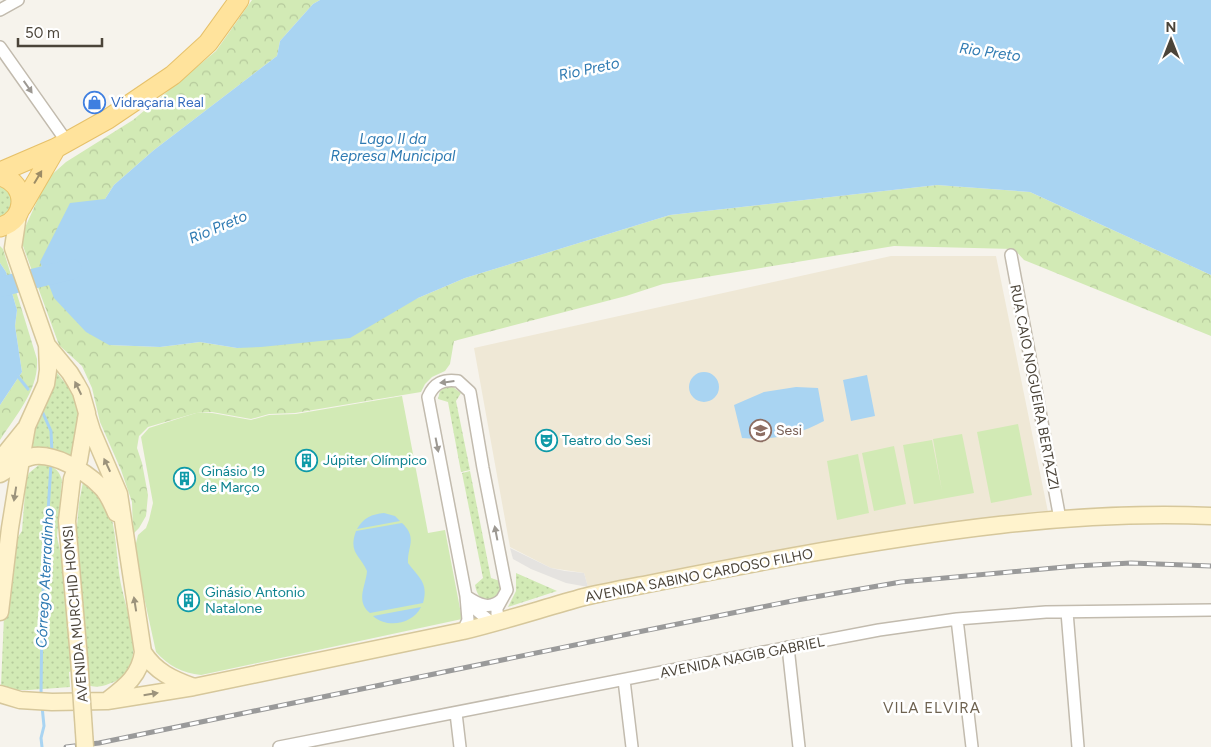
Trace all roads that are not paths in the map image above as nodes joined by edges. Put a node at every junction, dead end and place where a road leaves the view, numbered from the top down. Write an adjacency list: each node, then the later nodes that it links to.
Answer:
1 (18, 0): 3 (street)
2 (239, 0): 5 (main road)
3 (0, 10)
4 (0, 47): 5 (street, one-way to 5)
5 (61, 145): 6 (main road); 7 (main road, one-way to 5)
6 (0, 174): 7 (main road)
7 (19, 211): 8 (main road); 10 (main road, AVENIDA MURCHID HOMSI)
8 (0, 226)
9 (0, 237): 10 (main road)
10 (14, 250): 12 (main road, AVENIDA MURCHID HOMSI)
11 (1011, 256): 20 (street, RUA CAIO NOGUEIRA BERTAZZI)
12 (47, 345): 13 (main road, AVENIDA MURCHID HOMSI, one-way to 12); 14 (main road, AVENIDA MURCHID HOMSI)
13 (87, 413): 17 (main road, AVENIDA MURCHID HOMSI); 21 (main road, one-way to 13)
14 (28, 426): 15 (main road); 16 (main road, AVENIDA MURCHID HOMSI)
15 (0, 460)
16 (20, 460): 17 (main road); 18 (main road); 25 (main road, AVENIDA MURCHID HOMSI, one-way to 25)
17 (76, 469): 21 (main road); 38 (main road, AVENIDA MURCHID HOMSI, bridge)
18 (0, 474)
19 (1211, 516): 20 (main road, AVENIDA SABINO CARDOSO FILHO)
20 (1060, 519): 28 (main road, AVENIDA SABINO CARDOSO FILHO)
21 (124, 528): 31 (main road, one-way to 21)
22 (466, 596): 23 (street); 23 (street, one-way to 22); 28 (street); 29 (street)
23 (503, 598): 28 (street)
24 (1211, 610): 26 (street, AVENIDA NAGIB GABRIEL)
25 (0, 612)
26 (1067, 612): 27 (street, AVENIDA NAGIB GABRIEL); 44 (street)
27 (957, 619): 30 (street, AVENIDA NAGIB GABRIEL); 43 (street)
28 (499, 622): 29 (main road, AVENIDA SABINO CARDOSO FILHO)
29 (463, 631): 33 (main road, AVENIDA SABINO CARDOSO FILHO)
30 (788, 647): 32 (street, AVENIDA NAGIB GABRIEL); 42 (street)
31 (143, 652): 33 (main road); 35 (main road)
32 (624, 680): 36 (street, AVENIDA NAGIB GABRIEL); 41 (street)
33 (194, 687): 35 (main road, AVENIDA SABINO CARDOSO FILHO, one-way to 33)
34 (0, 694): 35 (main road, AVENIDA SABINO CARDOSO FILHO)
35 (107, 701)
36 (456, 713): 37 (street, AVENIDA NAGIB GABRIEL); 40 (street)
37 (293, 745): 39 (street, AVENIDA NAGIB GABRIEL)
38 (85, 747)
39 (279, 747)
40 (460, 747)
41 (632, 747)
42 (799, 747)
43 (972, 747)
44 (1078, 747)

